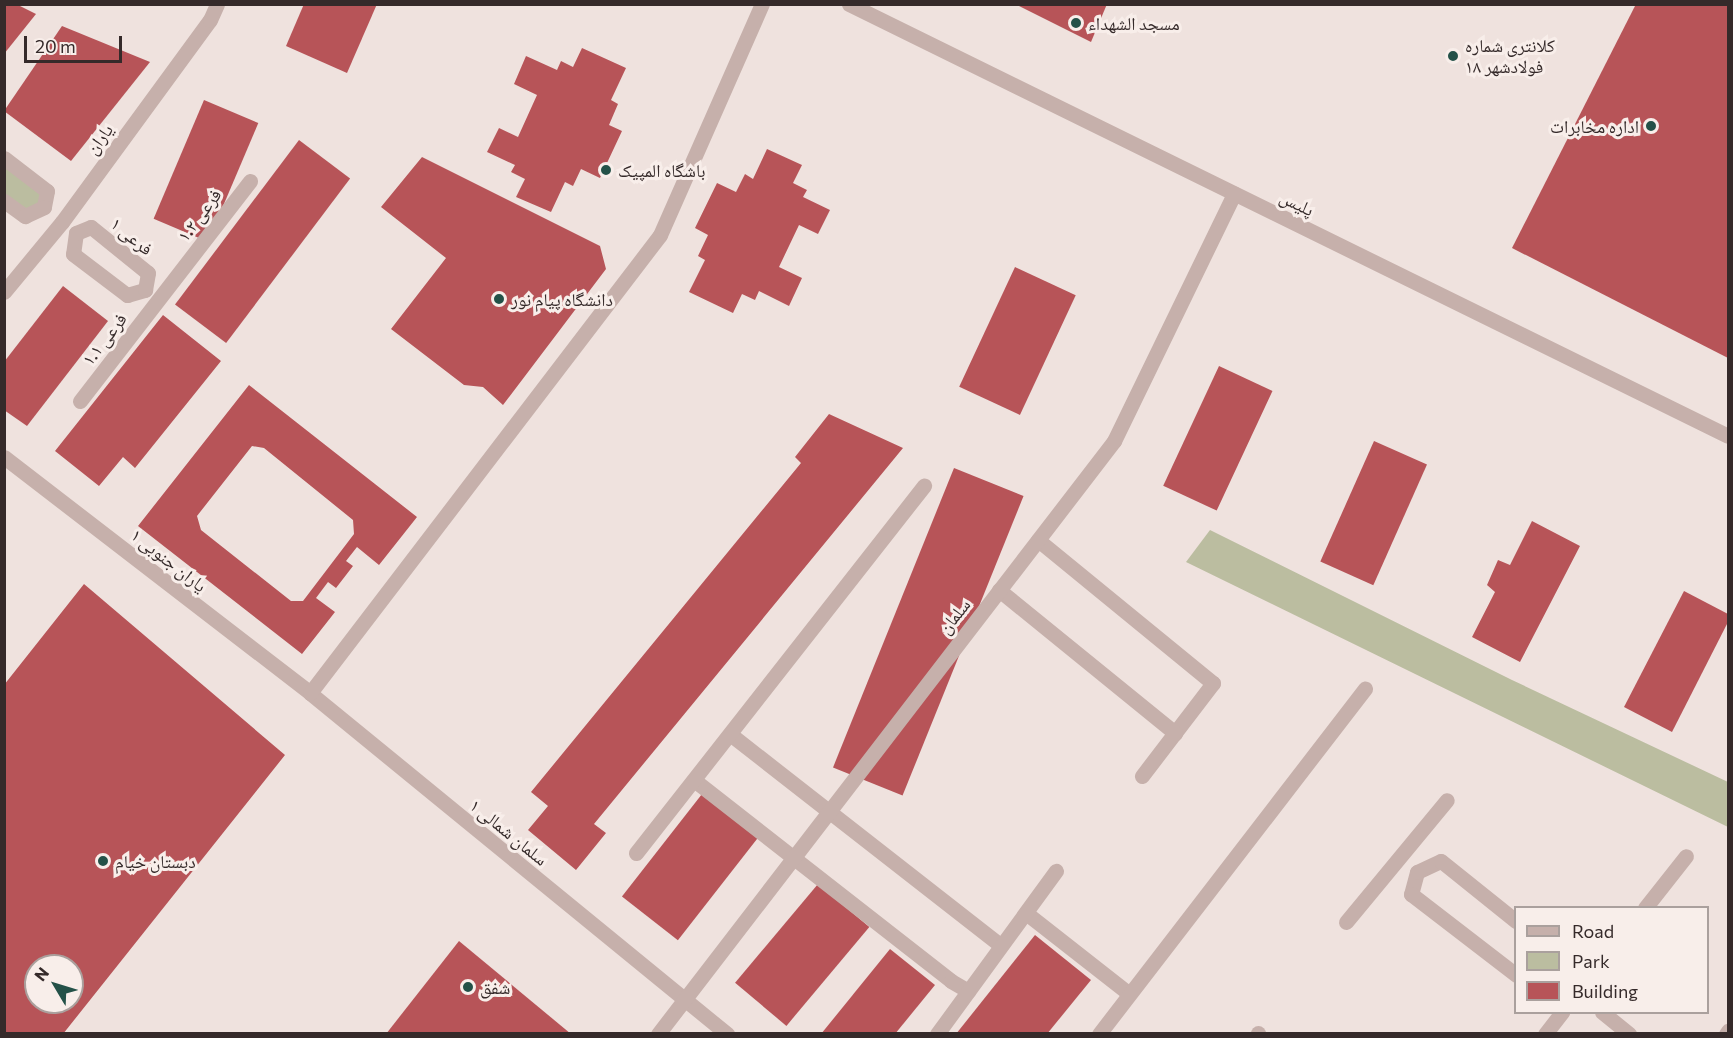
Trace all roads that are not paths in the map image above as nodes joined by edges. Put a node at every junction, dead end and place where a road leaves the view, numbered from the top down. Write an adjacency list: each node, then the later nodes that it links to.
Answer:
1 (217, 4): 9 (street, یاران)
2 (762, 4): 21 (street)
3 (849, 4): 6 (street, پلیس)
4 (4, 158): 8 (street)
5 (250, 181): 13 (street, فرعی ۱.۲)
6 (1234, 194): 15 (street, پلیس); 18 (street, سلمان)
7 (4, 201): 8 (street)
8 (44, 207): 9 (street)
9 (62, 222): 10 (street); 12 (street, یاران)
10 (76, 233): 11 (street); 11 (street, فرعی ۱)
11 (144, 290): 13 (street)
12 (4, 292)
13 (158, 301): 14 (street, فرعی ۱.۱)
14 (80, 401)
15 (1728, 436)
16 (4, 457): 21 (street, یاران جنوبی ۱)
17 (924, 486): 23 (street)
18 (1038, 540): 19 (street, سلمان); 22 (street)
19 (999, 590): 22 (street); 27 (street, سلمان)
20 (1365, 688): 41 (street)
21 (310, 693): 42 (street, سلمان شمالی ۱)
22 (1175, 733): 24 (street)
23 (730, 734): 25 (street); 27 (street)
24 (1142, 776)
25 (694, 780): 28 (street); 29 (street)
26 (1446, 800): 31 (street)
27 (828, 813): 29 (street, سلمان); 38 (street)
28 (636, 853)
29 (795, 856): 40 (street); 42 (street, سلمان)
30 (1686, 856): 34 (street)
31 (1398, 858): 33 (street); 37 (street)
32 (1056, 871): 35 (street)
33 (1417, 872): 36 (street); 39 (street)
34 (1647, 906)
35 (1026, 913): 38 (street); 41 (street)
36 (1514, 920)
37 (1346, 922)
38 (1000, 945): 40 (street)
39 (1514, 974)
40 (968, 991): 47 (street)
41 (1128, 993): 48 (street)
42 (684, 1000): 45 (street, سلمان); 46 (street, سلمان شمالی ۱)
43 (1560, 1014): 49 (street)
44 (1604, 1014): 50 (street)
45 (658, 1034)
46 (727, 1034)
47 (937, 1034)
48 (1099, 1034)
49 (1545, 1034)
50 (1629, 1034)

